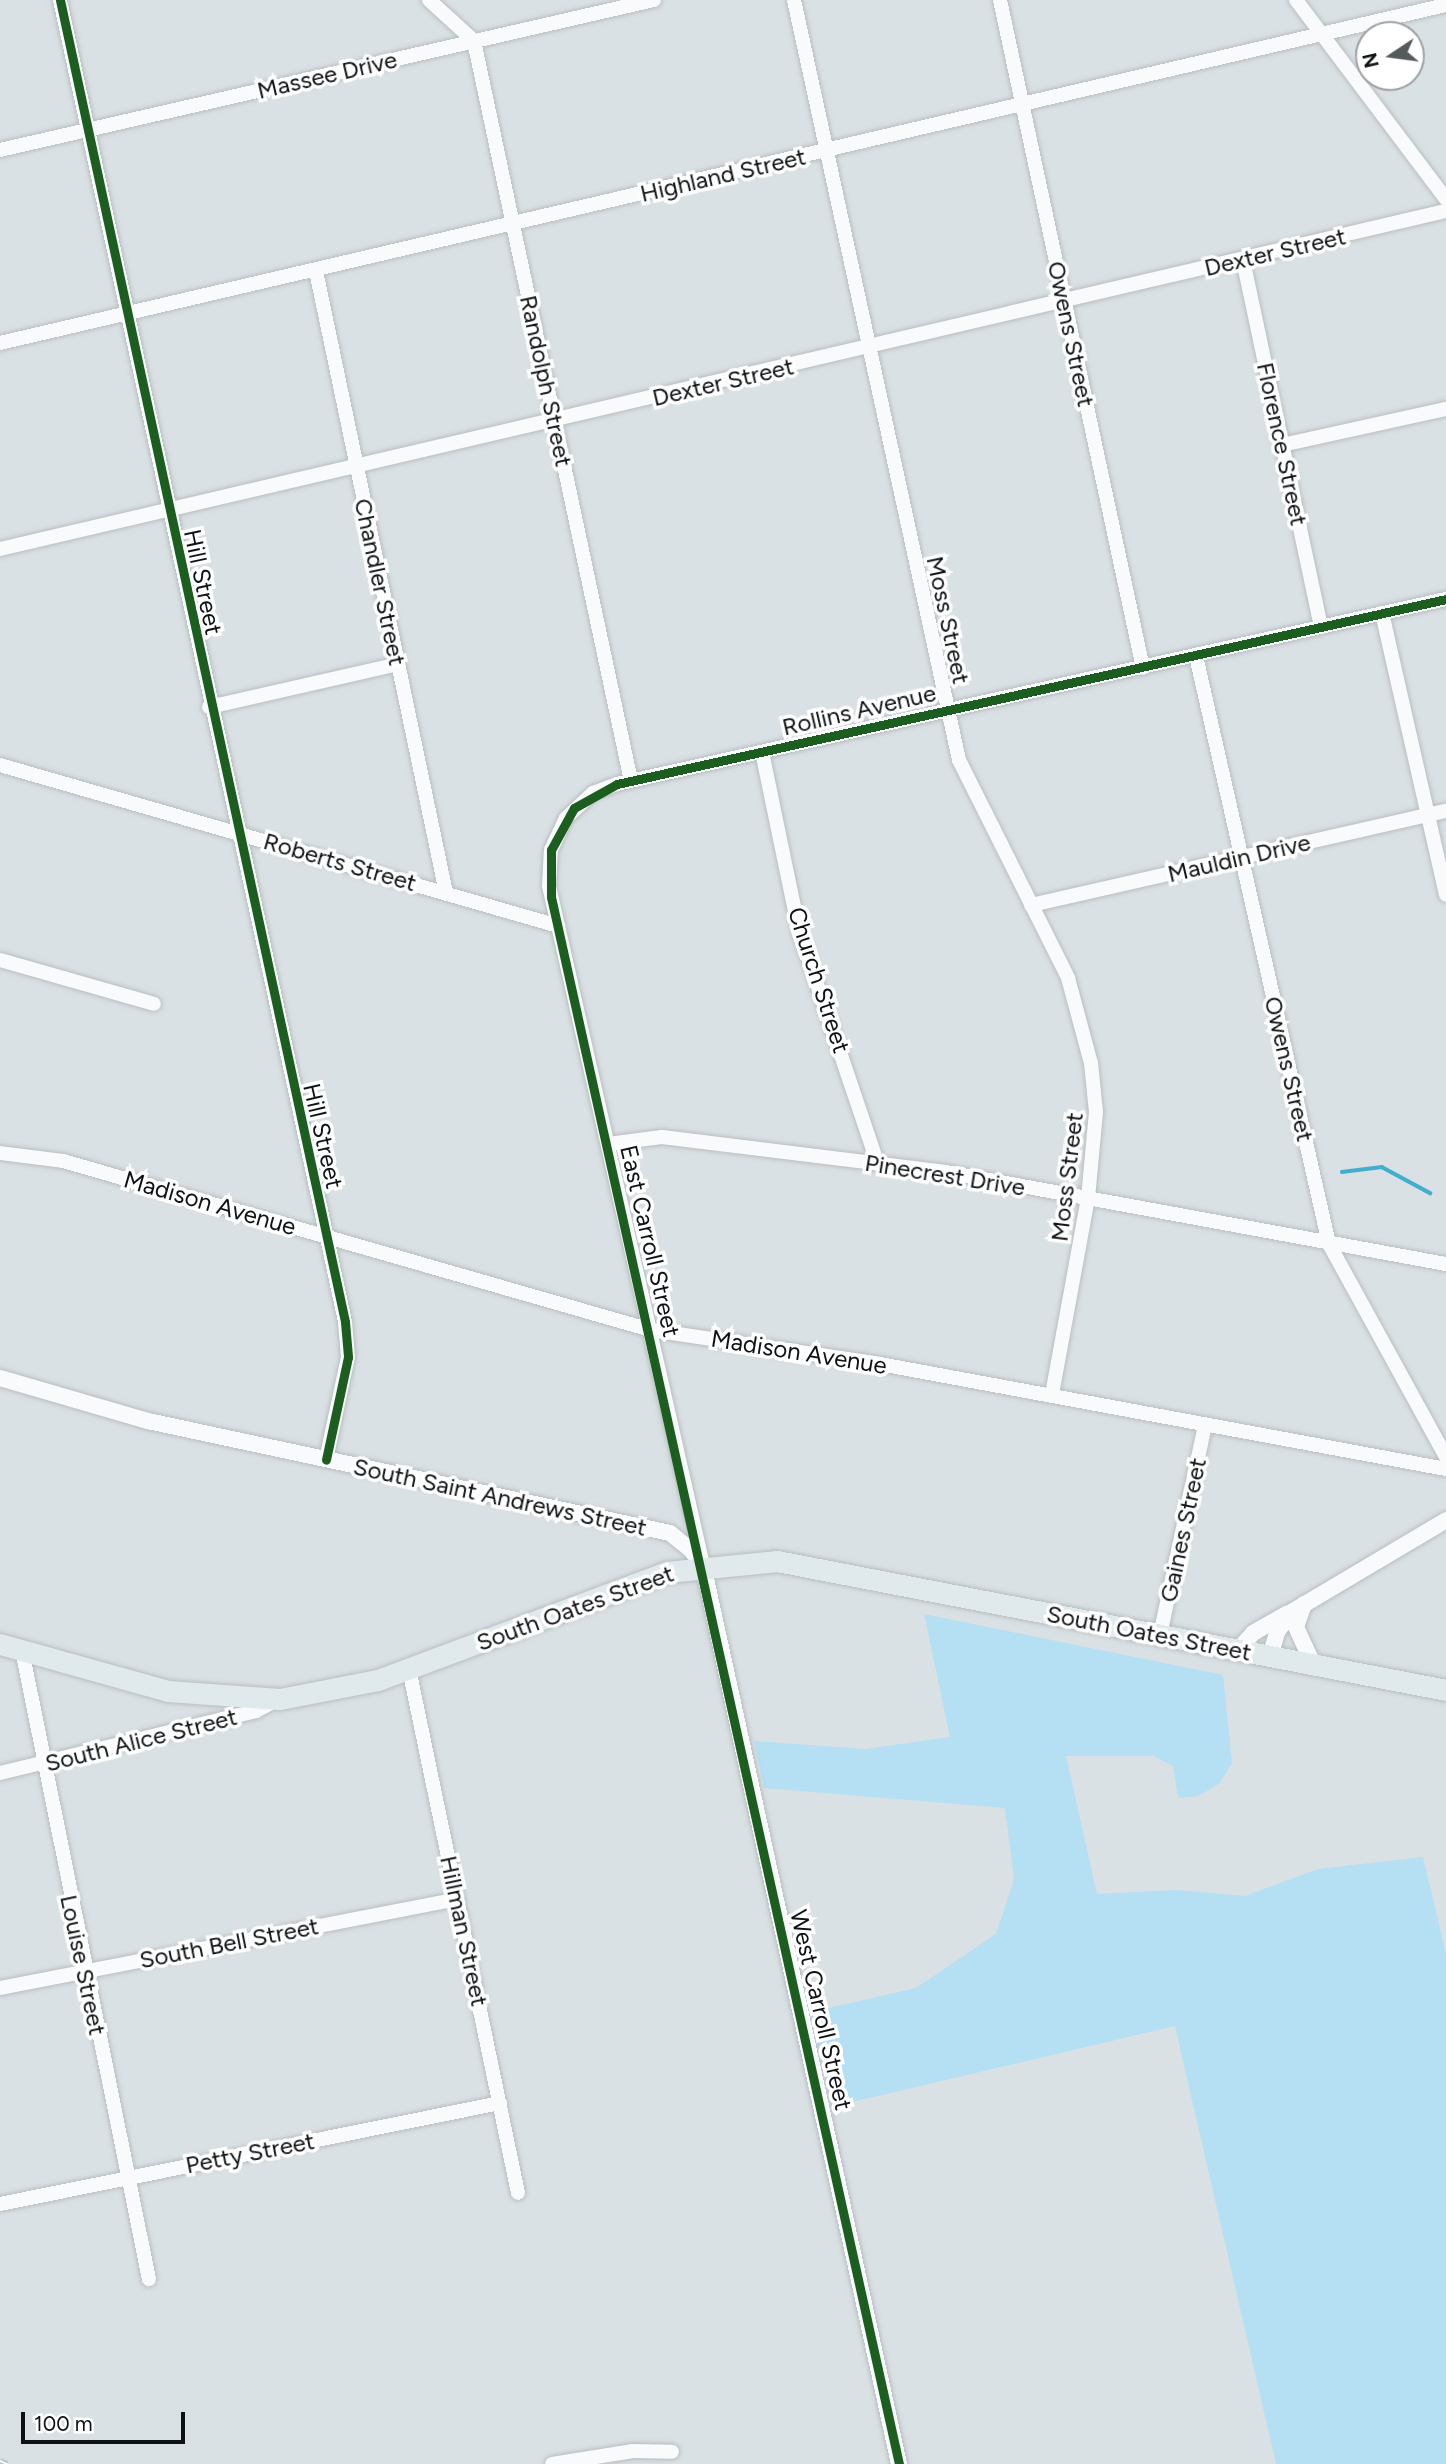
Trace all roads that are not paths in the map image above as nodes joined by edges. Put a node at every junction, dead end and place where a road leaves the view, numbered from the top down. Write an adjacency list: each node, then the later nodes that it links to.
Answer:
1 (60, 0): 11 (street, Hill Street)
2 (429, 0): 9 (street)
3 (654, 0): 9 (street, Massee Drive)
4 (794, 0): 13 (street, Moss Street)
5 (1000, 0): 10 (street, Owens Street)
6 (1296, 0): 8 (street)
7 (1446, 5): 8 (street, Highland Street)
8 (1317, 35): 10 (street, Highland Street); 14 (street)
9 (474, 41): 11 (street, Massee Drive); 16 (street, Randolph Street)
10 (1022, 104): 13 (street, Highland Street); 19 (street, Owens Street)
11 (91, 130): 12 (street, Massee Drive); 20 (street, Hill Street)
12 (0, 150)
13 (827, 150): 16 (street, Highland Street); 22 (street, Moss Street)
14 (1446, 199)
15 (1446, 211): 17 (street, Dexter Street)
16 (514, 225): 18 (street, Highland Street); 24 (street, Randolph Street)
17 (1243, 260): 19 (street, Dexter Street); 25 (street, Florence Street)
18 (316, 271): 20 (street, Highland Street); 26 (street, Chandler Street)
19 (1065, 301): 22 (street, Dexter Street); 34 (street, Owens Street)
20 (128, 313): 21 (street, Highland Street); 27 (street, Hill Street)
21 (0, 343)
22 (871, 347): 24 (street, Dexter Street); 36 (street, Moss Street)
23 (1446, 409): 25 (street)
24 (555, 421): 26 (street, Dexter Street); 39 (street, Randolph Street)
25 (1282, 445): 31 (street, Florence Street)
26 (357, 468): 27 (street, Dexter Street); 33 (street, Chandler Street)
27 (168, 510): 28 (street, Dexter Street); 35 (street, Hill Street)
28 (0, 549)
29 (1446, 599): 30 (street, Rollins Avenue)
30 (1382, 613): 31 (street, Rollins Avenue); 41 (street)
31 (1321, 627): 32 (street, Rollins Avenue)
32 (1196, 656): 34 (street, Rollins Avenue); 43 (street, Owens Street)
33 (397, 664): 35 (street); 44 (street, Chandler Street)
34 (1143, 668): 36 (street, Rollins Avenue)
35 (209, 707): 42 (street, Hill Street)
36 (948, 710): 37 (street, Rollins Avenue); 46 (street, Moss Street)
37 (762, 752): 39 (street, Rollins Avenue); 52 (street, Church Street)
38 (0, 765): 42 (street, Roberts Street)
39 (631, 781): 47 (street, Rollins Avenue)
40 (1446, 811): 41 (street, Mauldin Drive)
41 (1428, 815): 43 (street, Mauldin Drive); 45 (street)
42 (235, 833): 44 (street, Roberts Street); 54 (street, Hill Street)
43 (1241, 857): 46 (street, Mauldin Drive); 55 (street, Owens Street)
44 (446, 892): 47 (street, Roberts Street)
45 (1446, 895)
46 (1031, 905): 53 (street, Moss Street)
47 (558, 926): 50 (street, East Carroll Street)
48 (0, 960): 49 (street)
49 (154, 1004)
50 (608, 1144): 52 (street, Pinecrest Drive); 57 (street, East Carroll Street)
51 (0, 1153): 54 (street, Madison Avenue)
52 (878, 1164): 53 (street, Pinecrest Drive)
53 (1088, 1198): 55 (street, Pinecrest Drive); 59 (street, Moss Street)
54 (326, 1236): 57 (street, Madison Avenue); 62 (street, Hill Street)
55 (1329, 1244): 56 (street, Pinecrest Drive); 61 (street, Owens Street)
56 (1446, 1264)
57 (651, 1330): 59 (street, Madison Avenue); 65 (street, East Carroll Street)
58 (0, 1378): 62 (street, South Saint Andrews Street)
59 (1052, 1395): 60 (street, Madison Avenue)
60 (1205, 1425): 63 (street, Madison Avenue); 67 (street, Gaines Street)
61 (1446, 1457)
62 (326, 1460): 65 (street, South Saint Andrews Street)
63 (1446, 1469)
64 (1446, 1520): 66 (street)
65 (703, 1565): 67 (main road, South Oates Street); 73 (main road, South Oates Street); 88 (street, West Carroll Street)
66 (1299, 1607): 70 (street); 71 (street); 72 (street)
67 (1160, 1635): 70 (main road, South Oates Street)
68 (0, 1644): 69 (main road, South Oates Street)
69 (22, 1650): 75 (main road, South Oates Street); 76 (street, Louise Street)
70 (1237, 1651): 71 (main road, South Oates Street)
71 (1270, 1657): 72 (main road, South Oates Street)
72 (1314, 1666): 74 (main road, South Oates Street)
73 (409, 1670): 75 (main road, South Oates Street); 78 (street, Hillman Street)
74 (1446, 1690)
75 (280, 1699): 76 (street, South Alice Street)
76 (40, 1765): 77 (street, South Alice Street); 79 (street, Louise Street)
77 (0, 1773)
78 (457, 1899): 79 (street, South Bell Street); 81 (street, Hillman Street)
79 (84, 1971): 80 (street, South Bell Street); 82 (street, Louise Street)
80 (0, 1988)
81 (500, 2103): 82 (street, Petty Street); 83 (street, Hillman Street)
82 (128, 2177): 84 (street, Petty Street); 85 (street, Louise Street)
83 (518, 2193)
84 (0, 2204)
85 (149, 2279)
86 (673, 2452): 87 (street)
87 (552, 2464)
88 (899, 2464)

